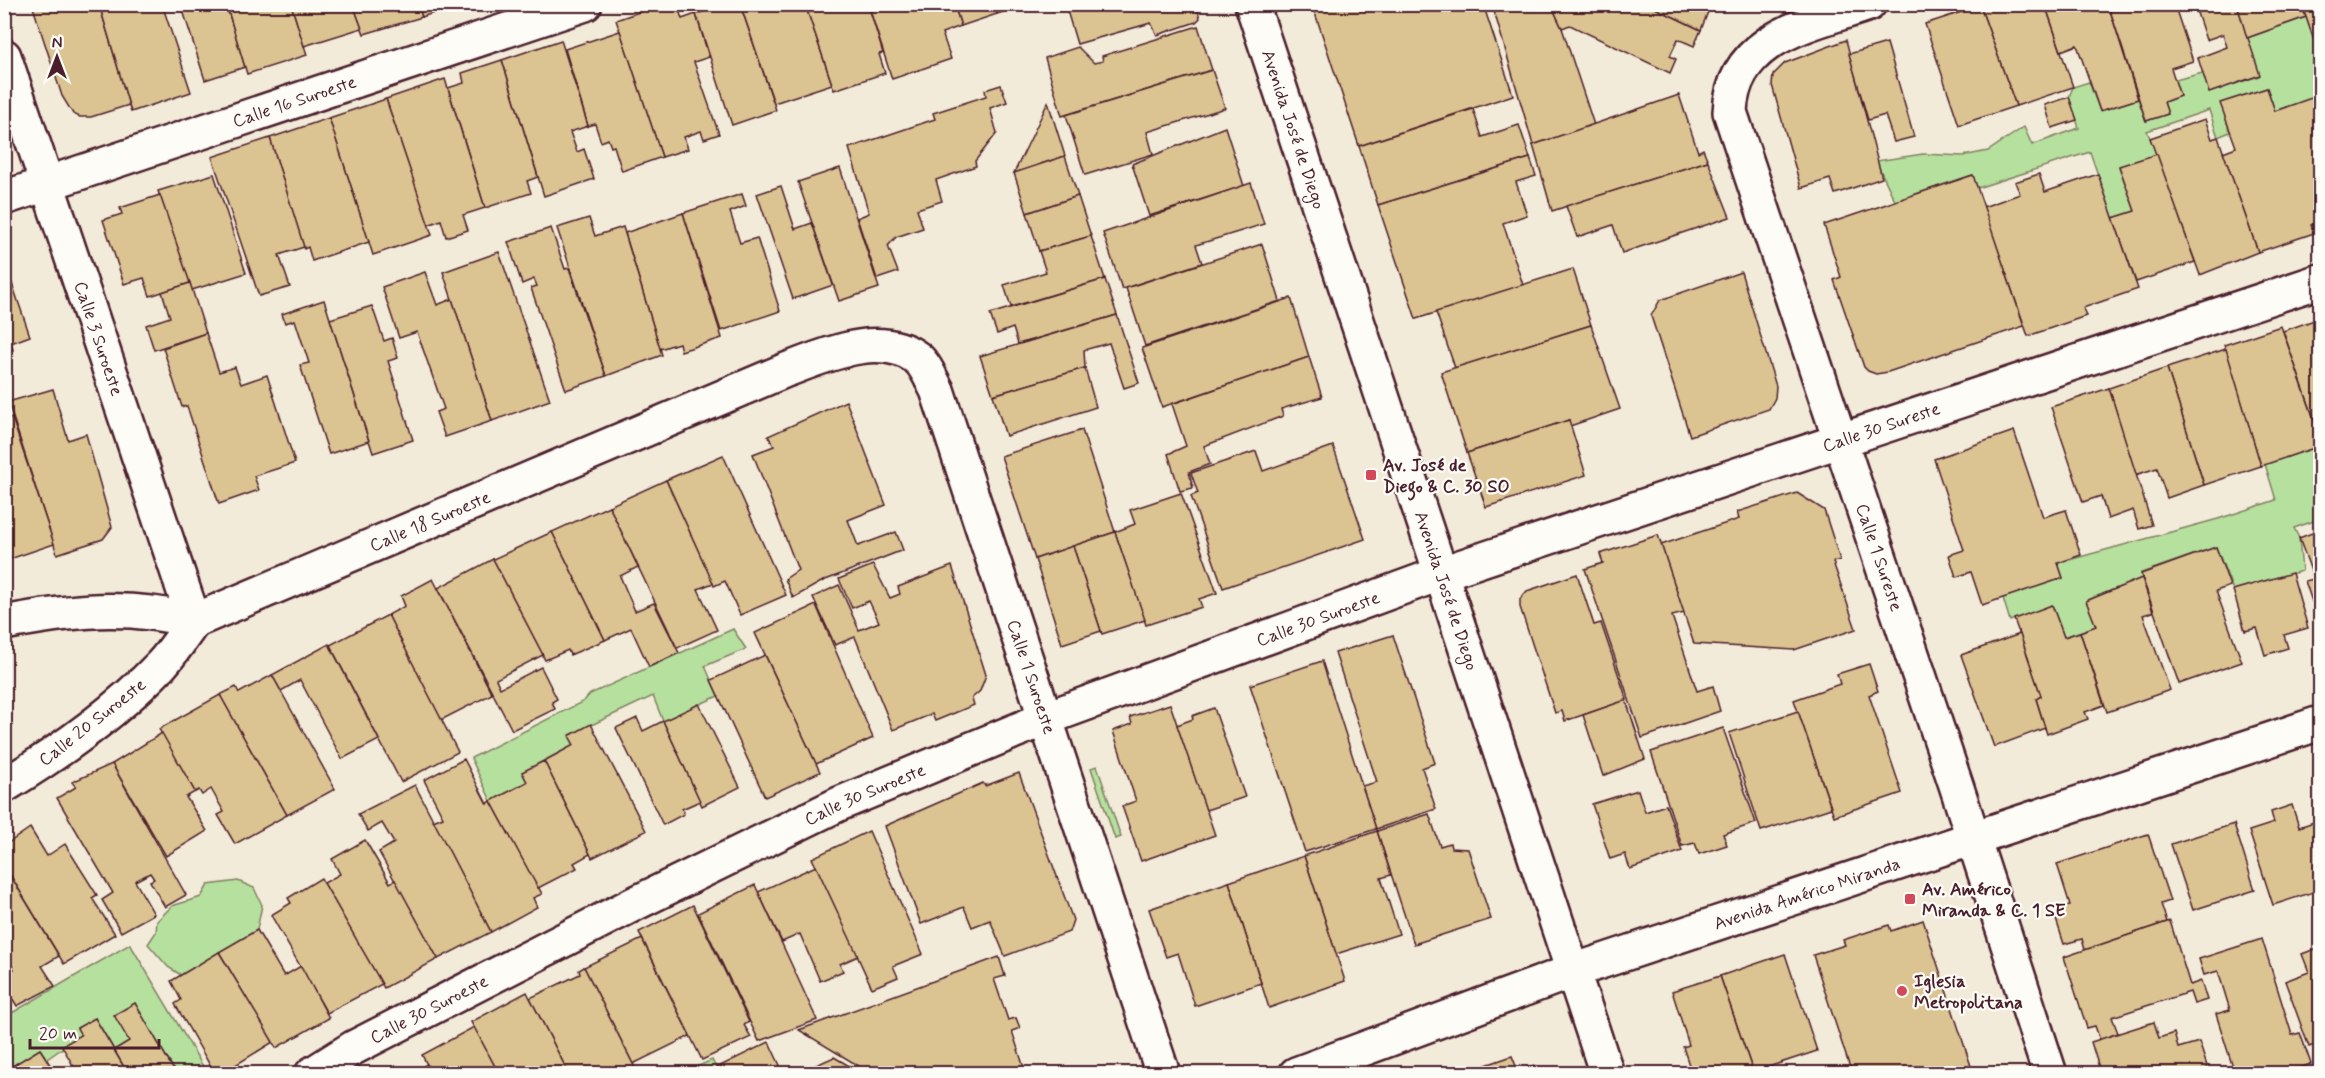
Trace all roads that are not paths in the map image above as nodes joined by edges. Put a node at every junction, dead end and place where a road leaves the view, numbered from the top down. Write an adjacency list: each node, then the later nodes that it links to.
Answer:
1 (585, 4): 5 (street, Calle 16 Suroeste)
2 (1252, 4): 10 (street, Avenida José de Diego)
3 (1869, 4): 9 (street, Calle 1 Sureste)
4 (4, 56): 5 (street, Calle 3 Suroeste)
5 (47, 184): 6 (street, Calle 16 Suroeste); 11 (street, Calle 3 Suroeste)
6 (4, 198)
7 (2320, 281): 9 (street, Calle 30 Sureste)
8 (844, 350): 11 (street, Calle 18 Suroeste); 13 (street, Calle 1 Suroeste)
9 (1839, 439): 10 (street, Calle 30 Sureste); 16 (street, Calle 1 Sureste)
10 (1442, 573): 13 (street, Calle 30 Suroeste); 17 (street, Avenida José de Diego)
11 (194, 621): 12 (street); 15 (street, Calle 20 Suroeste)
12 (4, 623)
13 (1044, 719): 18 (street, Calle 30 Suroeste); 19 (street, Calle 1 Suroeste)
14 (2320, 723): 16 (street, Avenida Américo Miranda)
15 (4, 786)
16 (1974, 838): 17 (street, Avenida Américo Miranda); 22 (street, Calle 1 Sureste)
17 (1573, 971): 20 (street, Avenida Américo Miranda); 21 (street, Avenida José de Diego)
18 (312, 1074)
19 (1163, 1074)
20 (1296, 1074)
21 (1607, 1074)
22 (2050, 1074)

